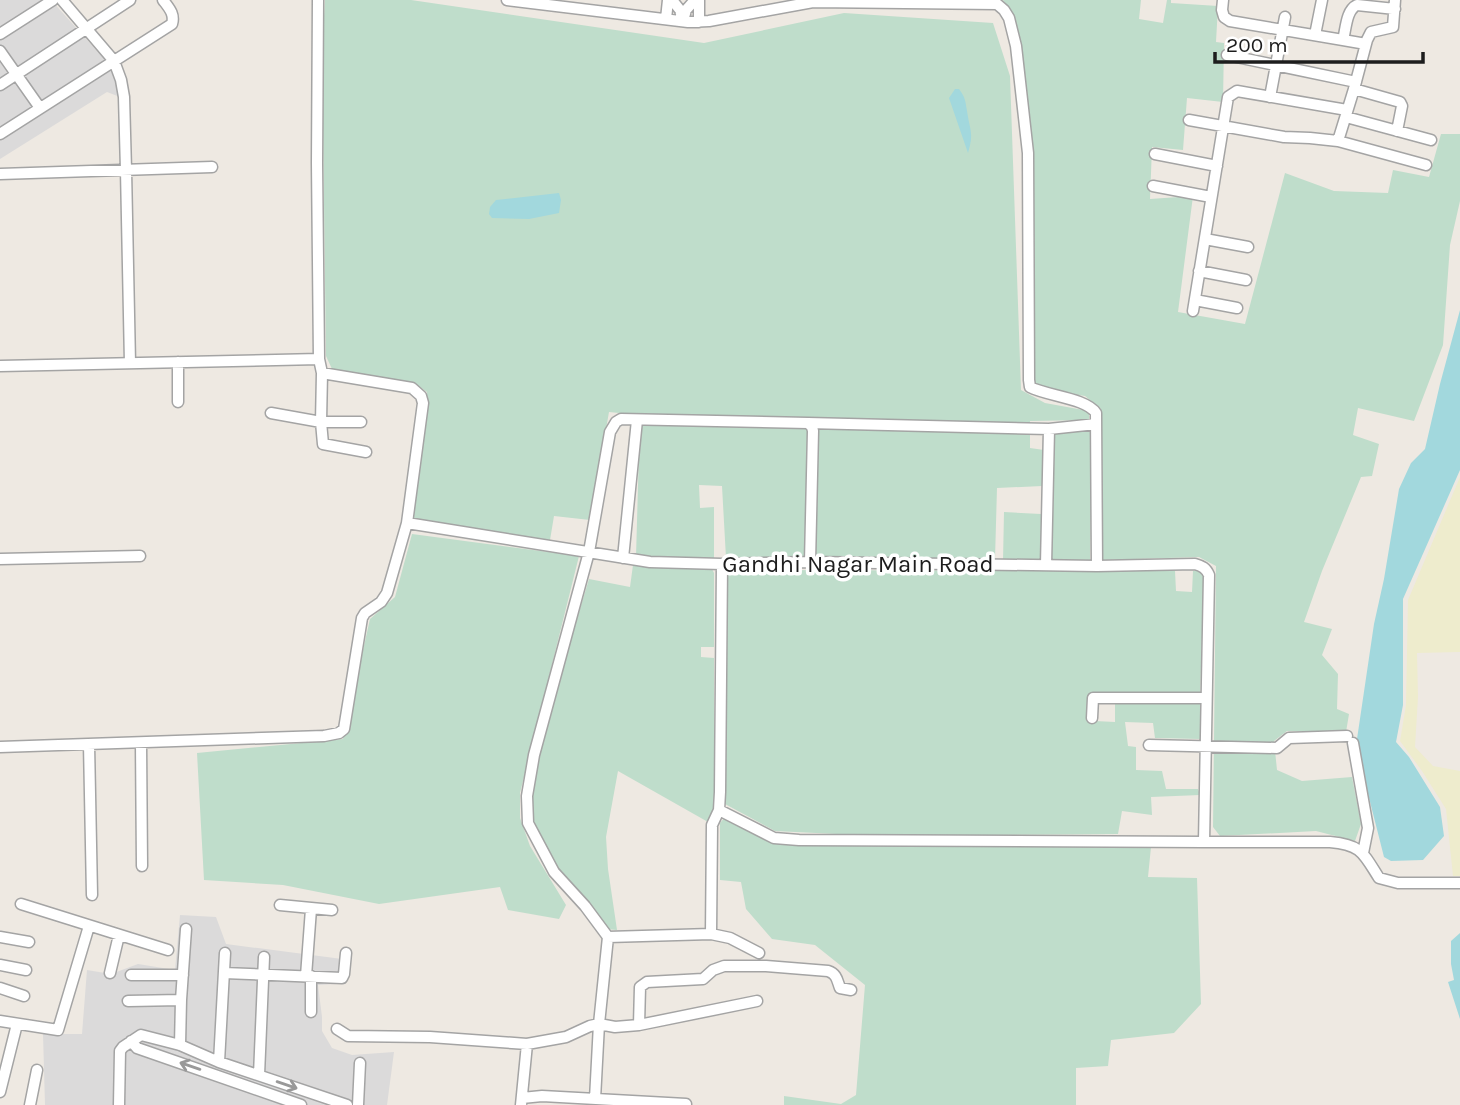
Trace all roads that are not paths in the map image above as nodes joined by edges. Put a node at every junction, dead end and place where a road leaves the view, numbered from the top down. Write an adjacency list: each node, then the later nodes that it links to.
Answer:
1 (53, 0): 18 (street)
2 (62, 0): 16 (street)
3 (130, 0): 16 (street)
4 (163, 0): 24 (street)
5 (317, 0): 51 (street)
6 (507, 0): 13 (street)
7 (670, 0): 13 (street); 14 (street)
8 (697, 0): 14 (street); 15 (street)
9 (1223, 0): 17 (street)
10 (1322, 0): 19 (street)
11 (1395, 4): 20 (street); 21 (street)
12 (1285, 17): 17 (street)
13 (666, 19): 14 (street)
14 (683, 21): 15 (street)
15 (699, 22): 62 (street)
16 (85, 28): 24 (street); 26 (street)
17 (1283, 30): 19 (street); 25 (street)
18 (0, 34)
19 (1315, 35): 20 (street)
20 (1343, 40): 21 (street)
21 (1366, 44): 28 (street)
22 (0, 51): 26 (street)
23 (1227, 55): 25 (street)
24 (114, 61): 30 (street); 42 (street)
25 (1276, 65): 28 (street); 29 (street)
26 (16, 74): 27 (street); 30 (street)
27 (0, 85)
28 (1355, 85): 31 (street); 34 (street)
29 (1270, 97): 31 (street); 33 (street)
30 (40, 108): 35 (street)
31 (1347, 114): 34 (street); 37 (street)
32 (1189, 120): 33 (street)
33 (1224, 126): 37 (street); 40 (street)
34 (1398, 131): 36 (street)
35 (0, 134)
36 (1431, 140)
37 (1338, 141): 39 (street)
38 (1155, 154): 40 (street)
39 (1426, 164)
40 (1217, 166): 45 (street)
41 (212, 167): 42 (street)
42 (126, 170): 43 (street); 53 (street)
43 (0, 174)
44 (1153, 186): 45 (street)
45 (1211, 197): 46 (street)
46 (1205, 239): 47 (street); 48 (street)
47 (1248, 247)
48 (1199, 271): 49 (street); 50 (street)
49 (1246, 280)
50 (1237, 308)
51 (319, 359): 52 (street); 55 (street)
52 (178, 362): 53 (street); 56 (street)
53 (130, 363): 54 (street)
54 (0, 366)
55 (322, 373): 59 (street); 65 (street)
56 (178, 402)
57 (271, 412): 59 (street)
58 (638, 420): 61 (street); 66 (street); 68 (street)
59 (321, 422): 60 (street); 64 (street)
60 (361, 422)
61 (808, 423): 63 (street); 70 (street)
62 (1096, 424): 63 (street); 73 (street)
63 (1049, 429): 72 (street)
64 (366, 452)
65 (407, 523): 66 (street, Gandhi Nagar Main Road); 76 (street)
66 (589, 552): 68 (street, Gandhi Nagar Main Road); 96 (street)
67 (140, 556): 69 (street)
68 (623, 558): 71 (street, Gandhi Nagar Main Road)
69 (0, 559)
70 (810, 562): 71 (street, Gandhi Nagar Main Road); 72 (street, Gandhi Nagar Main Road)
71 (722, 564): 81 (street)
72 (1046, 565): 73 (street, Gandhi Nagar Main Road)
73 (1097, 566): 74 (street, Gandhi Nagar Main Road)
74 (1206, 698): 75 (street); 79 (street, Gandhi Nagar Main Road)
75 (1092, 718)
76 (141, 743): 77 (street); 84 (street)
77 (89, 744): 80 (street); 86 (street)
78 (1149, 745): 79 (street)
79 (1205, 746): 82 (street, Gandhi Nagar Main Road); 83 (street)
80 (0, 747)
81 (719, 810): 82 (street); 93 (street)
82 (1204, 842): 83 (street)
83 (1363, 853): 85 (street)
84 (142, 866)
85 (1460, 883)
86 (92, 895)
87 (20, 904): 91 (street)
88 (280, 905): 89 (street)
89 (311, 909): 90 (street); 110 (street)
90 (332, 910)
91 (89, 926): 94 (street); 119 (street)
92 (186, 929): 109 (street)
93 (711, 934): 96 (street); 101 (street)
94 (119, 935): 98 (street); 105 (street)
95 (0, 937): 97 (street)
96 (608, 937): 120 (street)
97 (29, 942)
98 (168, 950)
99 (225, 953): 106 (street)
100 (346, 953): 110 (street)
101 (759, 953)
102 (264, 957): 107 (street)
103 (0, 965): 104 (street)
104 (26, 970)
105 (110, 973)
106 (224, 973): 107 (street); 126 (street)
107 (263, 974): 110 (street); 129 (street)
108 (131, 975): 109 (street)
109 (183, 975): 114 (street)
110 (309, 976): 117 (street)
111 (0, 988): 113 (street)
112 (851, 990): 121 (street)
113 (24, 996)
114 (181, 1000): 115 (street); 125 (street)
115 (128, 1001)
116 (757, 1001): 121 (street)
117 (311, 1013)
118 (0, 1021): 119 (street)
119 (17, 1024): 131 (street)
120 (599, 1024): 121 (street); 124 (street); 132 (street)
121 (639, 1025)
122 (337, 1028): 124 (street)
123 (131, 1041): 125 (street); 130 (street, one-way to 123); 138 (street)
124 (527, 1044): 134 (street)
125 (180, 1045): 126 (street)
126 (219, 1062): 129 (street)
127 (360, 1063): 141 (street)
128 (37, 1070): 137 (street)
129 (255, 1074): 130 (street); 140 (street, one-way to 140)
130 (248, 1087): 133 (street)
131 (0, 1092)
132 (595, 1099): 134 (street); 135 (street)
133 (280, 1101): 139 (street)
134 (521, 1101)
135 (636, 1103): 136 (street)
136 (686, 1104)
137 (30, 1105)
138 (119, 1105)
139 (301, 1105)
140 (347, 1105)
141 (358, 1105)

